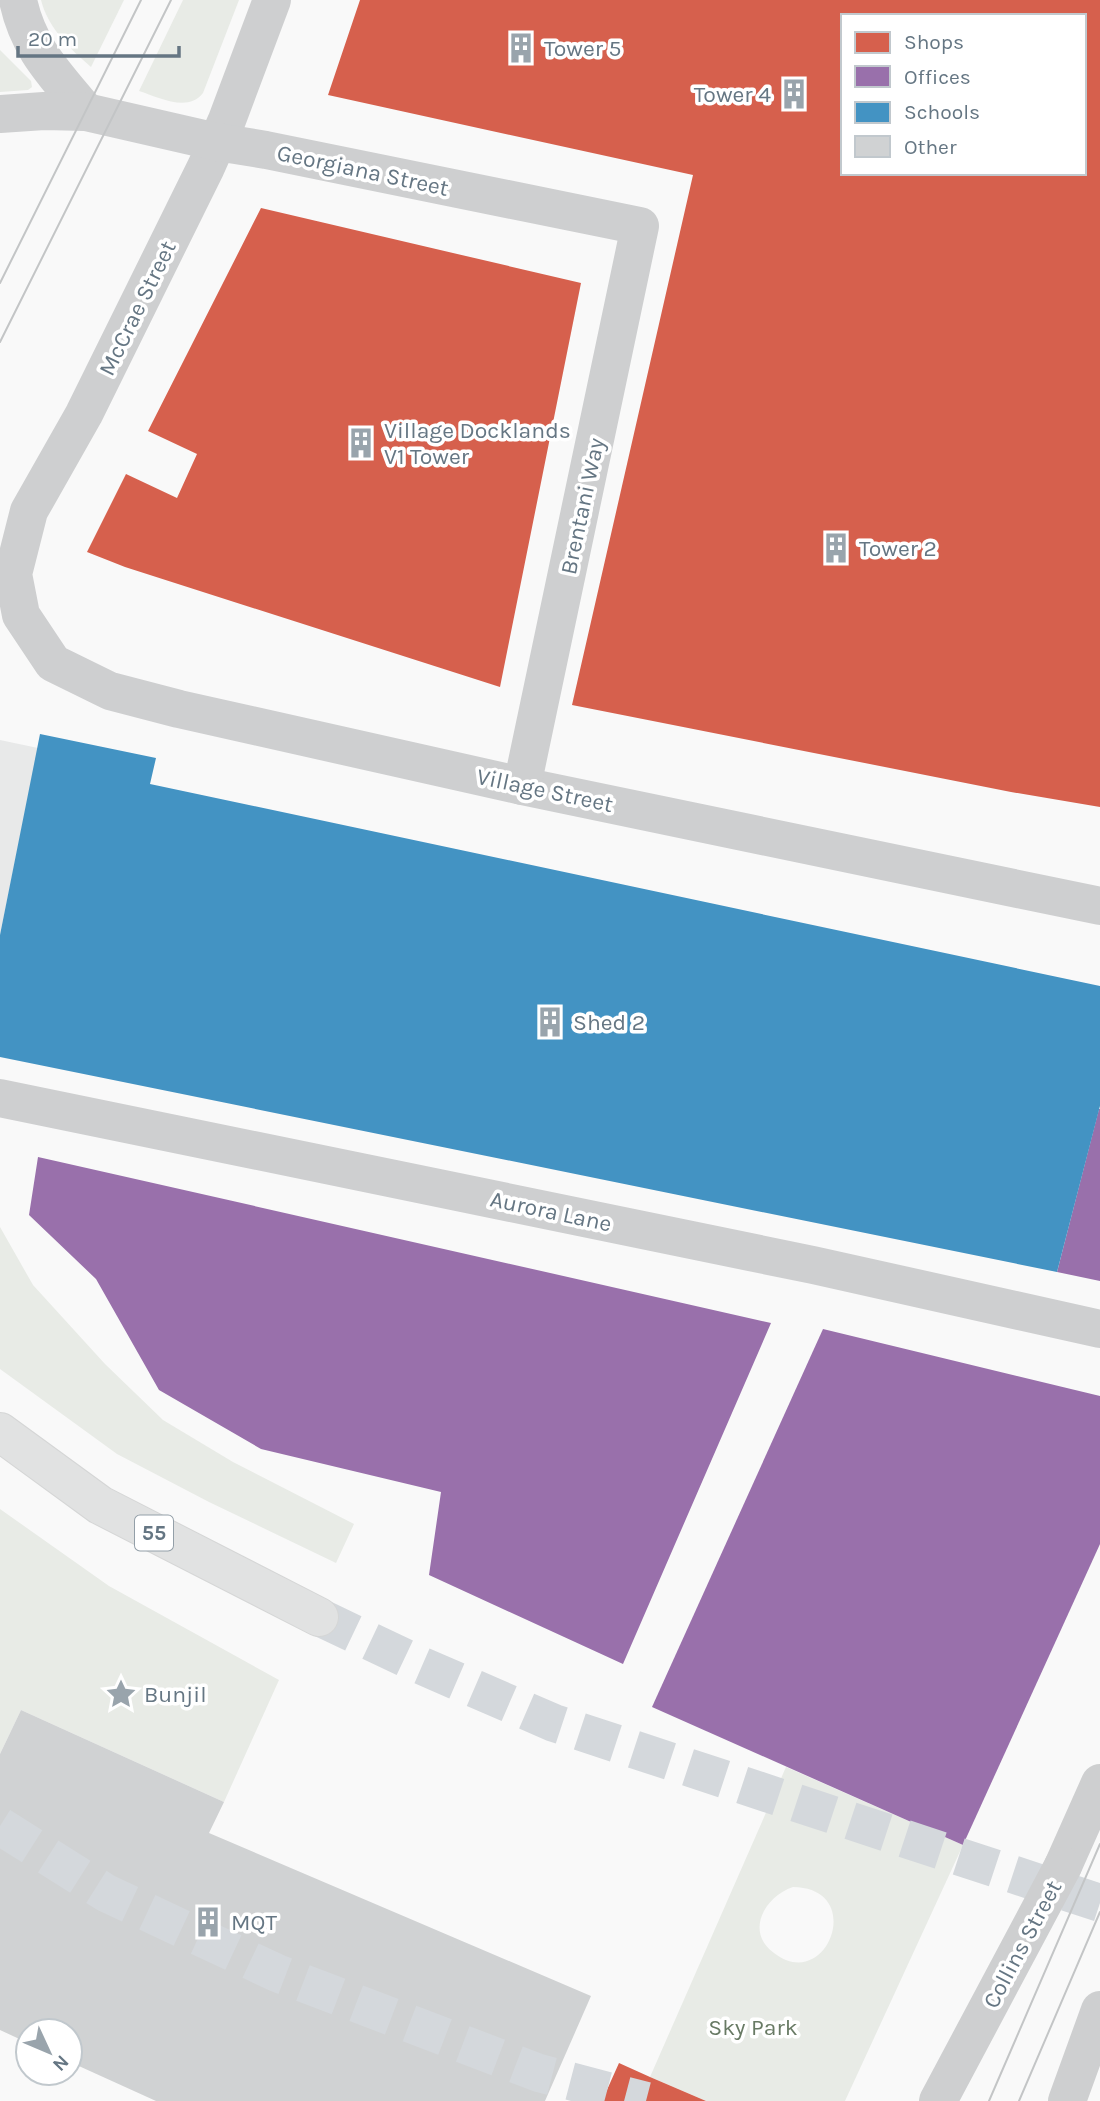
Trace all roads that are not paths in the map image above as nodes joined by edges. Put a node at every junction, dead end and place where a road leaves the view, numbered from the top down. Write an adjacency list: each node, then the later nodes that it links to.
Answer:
1 (18, 0): 3 (street)
2 (272, 0): 5 (street, McCrae Street)
3 (86, 112): 4 (street, Georgiana Street); 5 (street, Georgiana Street)
4 (0, 114)
5 (217, 142): 6 (street, Georgiana Street); 7 (street, McCrae Street)
6 (640, 226): 8 (street, Brentani Way)
7 (21, 615): 8 (street, Village Street)
8 (523, 786): 9 (street, Village Street)
9 (1100, 906)
10 (0, 1098): 11 (street, Aurora Lane)
11 (1100, 1329)
12 (0, 1432): 13 (highway, 55)
13 (319, 1617)
14 (1100, 1783): 16 (street, Collins Street, bridge)
15 (1100, 2010): 17 (street)
16 (939, 2101)
17 (1067, 2101)

